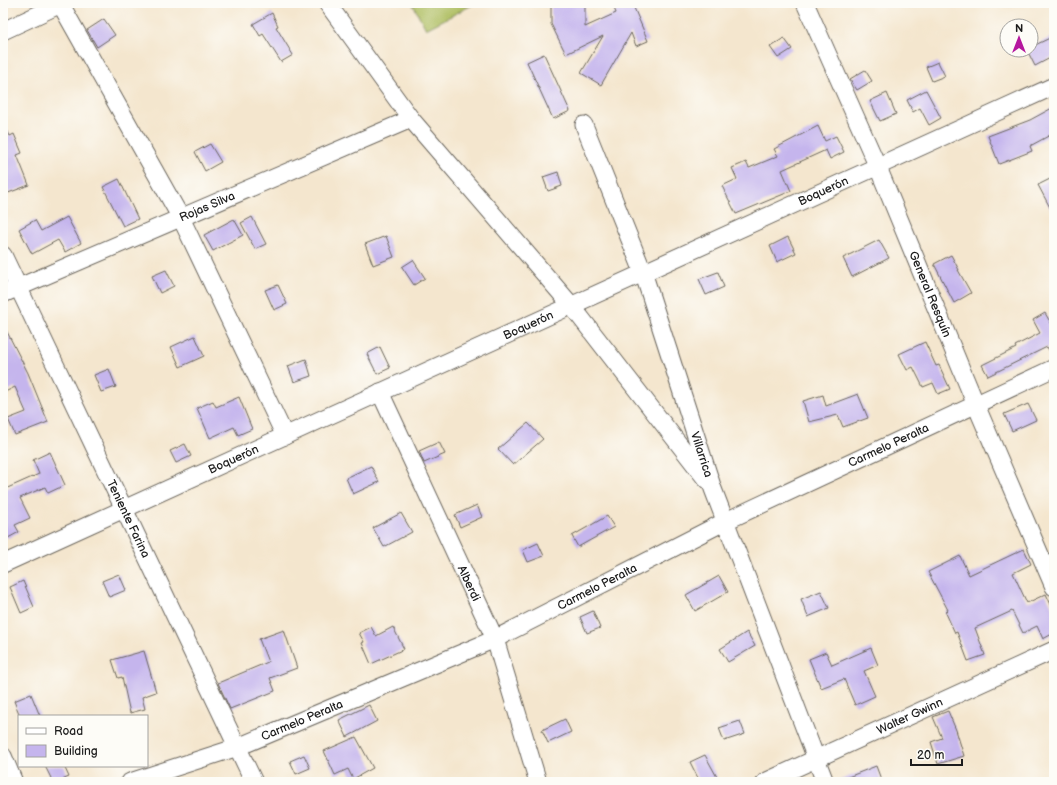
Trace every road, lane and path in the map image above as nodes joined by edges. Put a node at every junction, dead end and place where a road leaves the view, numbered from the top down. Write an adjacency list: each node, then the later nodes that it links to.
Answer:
1 (62, 3): 4 (street); 9 (street)
2 (327, 3): 6 (street)
3 (805, 3): 8 (street, General Resquín)
4 (3, 31)
5 (1054, 86): 8 (street, Boquerón)
6 (411, 120): 9 (street, Rojas Silva); 13 (street)
7 (584, 125): 11 (street, Villarrica)
8 (878, 165): 11 (street, Boquerón); 16 (street, General Resquín)
9 (181, 218): 12 (street, Rojas Silva); 17 (street)
10 (3, 255): 12 (street, Teniente Farina)
11 (643, 272): 13 (street, Boquerón); 18 (street, Villarrica)
12 (10, 291): 19 (street, Teniente Farina)
13 (571, 305): 15 (street, Boquerón); 18 (street)
14 (1054, 368): 16 (street, Carmelo Peralta)
15 (380, 392): 17 (street, Boquerón); 23 (street, Alberdi)
16 (976, 405): 20 (street, Carmelo Peralta); 22 (street, General Resquín)
17 (285, 436): 19 (street, Boquerón)
18 (713, 489): 20 (street, Villarrica)
19 (124, 509): 21 (street, Boquerón); 25 (street, Teniente Farina)
20 (726, 520): 23 (street, Carmelo Peralta); 27 (street, Villarrica)
21 (3, 564)
22 (1054, 587)
23 (495, 639): 25 (street, Carmelo Peralta); 31 (street, Alberdi)
24 (1054, 650): 27 (street, Walter Gwinn)
25 (238, 747): 29 (street, Carmelo Peralta); 30 (street, Teniente Farina)
26 (3, 756): 28 (street)
27 (816, 759): 32 (street, Walter Gwinn); 33 (street, Villarrica)
28 (14, 782)
29 (130, 782)
30 (254, 782)
31 (538, 782)
32 (764, 782)
33 (825, 782)

